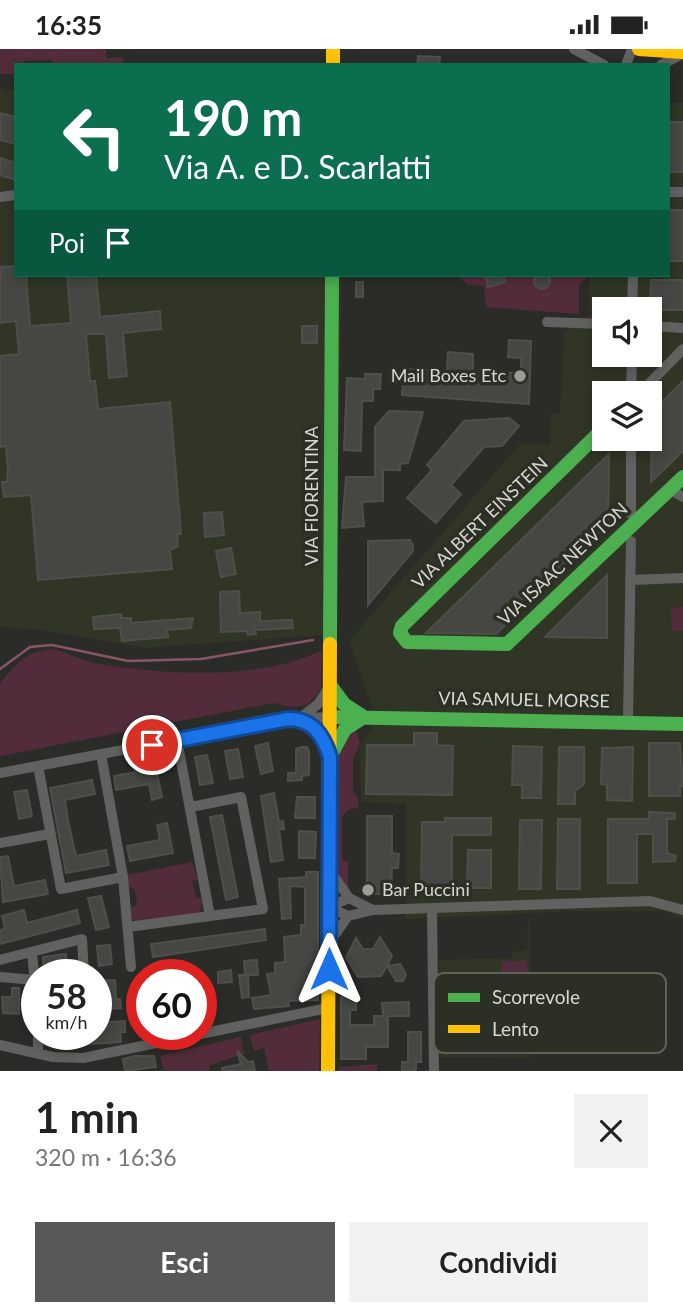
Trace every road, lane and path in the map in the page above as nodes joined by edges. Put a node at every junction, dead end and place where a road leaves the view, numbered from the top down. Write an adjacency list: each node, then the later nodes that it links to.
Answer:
1 (574, 49): 4 (street)
2 (639, 49): 3 (street)
3 (683, 52): 5 (street)
4 (600, 63)
5 (664, 63)
6 (332, 277): 24 (street, VIA FIORENTINA)
7 (633, 277): 8 (street)
8 (632, 297)
9 (547, 322): 10 (street)
10 (592, 324)
11 (662, 327): 12 (street)
12 (683, 328)
13 (683, 349): 14 (street)
14 (652, 381)
15 (592, 440): 23 (street, VIA ALBERT EINSTEIN)
16 (631, 451): 19 (street)
17 (683, 477): 18 (street, VIA ISAAC NEWTON, bridge)
18 (677, 493): 23 (street, VIA ISAAC NEWTON, bridge)
19 (631, 514)
20 (631, 541): 22 (street)
21 (683, 578): 22 (street)
22 (630, 580): 28 (street)
23 (414, 643)
24 (330, 685): 25 (street, VIA FIORENTINA); 26 (street); 27 (street)
25 (330, 717): 26 (street, VIA SAMUEL MORSE); 27 (street); 32 (street, VIA FIORENTINA)
26 (364, 717): 28 (street, VIA SAMUEL MORSE); 32 (street)
27 (299, 719): 30 (street); 32 (street)
28 (628, 721): 29 (street, VIA SAMUEL MORSE)
29 (683, 724)
30 (177, 740): 31 (street); 35 (street)
31 (101, 754): 33 (street); 39 (street)
32 (330, 757): 38 (street, VIA FIORENTINA)
33 (38, 766): 34 (street); 36 (street)
34 (0, 773)
35 (191, 807): 45 (street); 45 (street)
36 (50, 834): 37 (street); 39 (street)
37 (0, 843)
38 (329, 868): 40 (street); 41 (street, VIA FIORENTINA)
39 (123, 877): 47 (street)
40 (349, 898): 41 (street); 42 (street)
41 (329, 907): 46 (street); 48 (street, VIA FIORENTINA)
42 (373, 910): 43 (street); 46 (street)
43 (432, 910): 44 (street); 60 (street)
44 (683, 911)
45 (210, 916): 47 (street)
46 (348, 916): 48 (street)
47 (128, 927): 52 (street)
48 (329, 946): 56 (street, VIA FIORENTINA)
49 (33, 953): 50 (street); 51 (street); 53 (street)
50 (33, 959)
51 (83, 959)
52 (130, 959)
53 (0, 960)
54 (0, 978): 55 (street)
55 (21, 979)
56 (328, 1008): 58 (street); 59 (street, VIA FIORENTINA)
57 (0, 1045): 58 (street)
58 (38, 1053)
59 (328, 1071)
60 (434, 1071)

